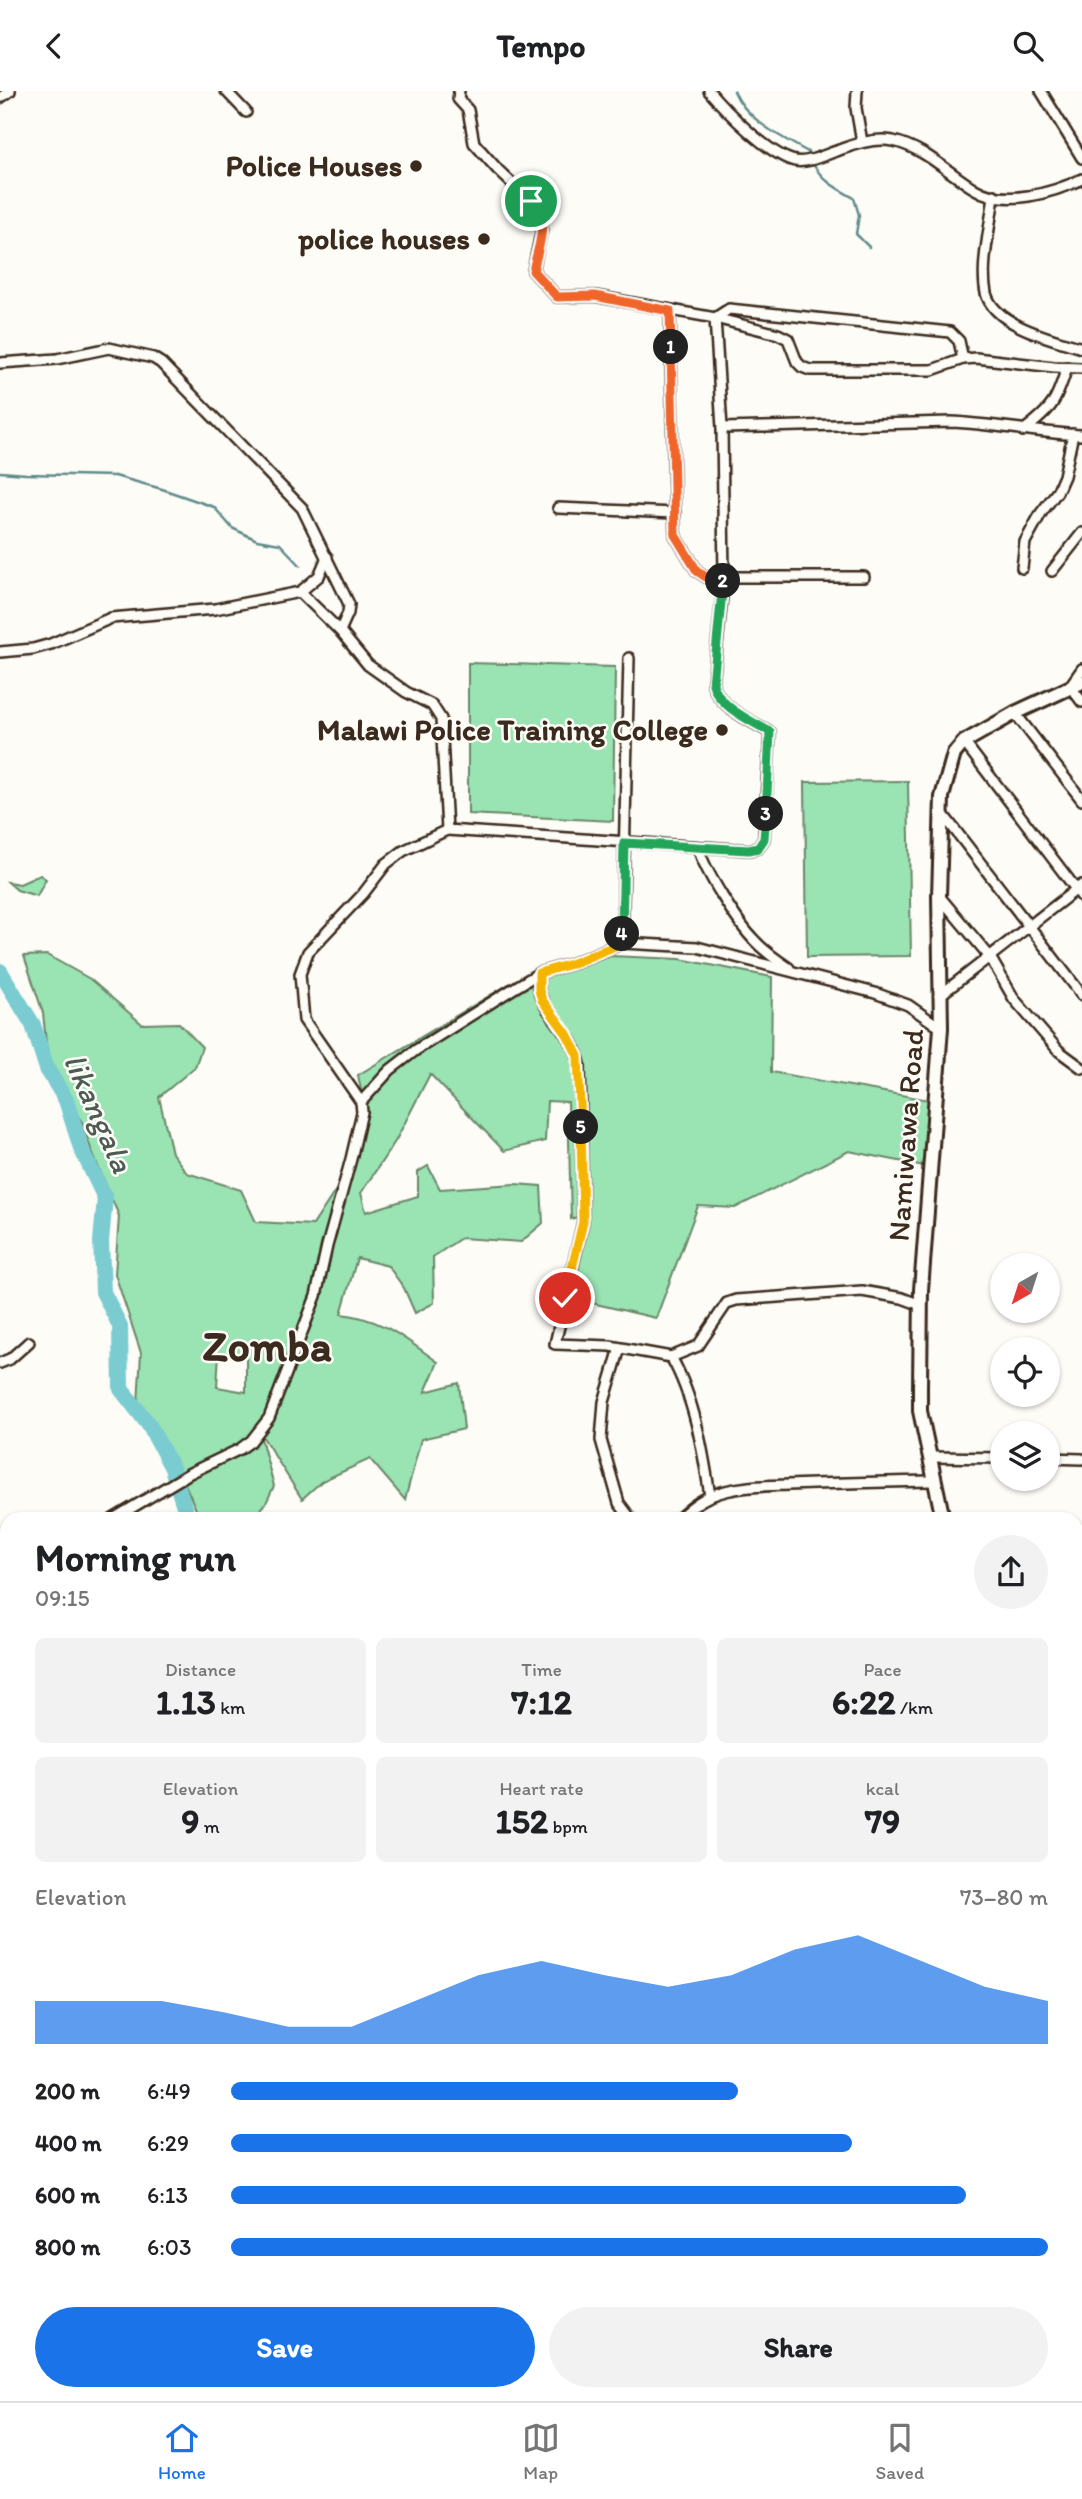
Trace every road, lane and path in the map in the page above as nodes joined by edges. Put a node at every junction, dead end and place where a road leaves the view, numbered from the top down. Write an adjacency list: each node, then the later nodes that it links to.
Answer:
1 (10, 91): 7 (street)
2 (226, 91): 8 (street)
3 (459, 91): 13 (street)
4 (709, 91): 9 (street)
5 (857, 91): 9 (street)
6 (1041, 91): 10 (street)
7 (0, 98)
8 (246, 112)
9 (862, 142): 12 (street)
10 (1082, 158)
11 (1082, 179): 12 (street)
12 (994, 195): 15 (street)
13 (670, 311): 14 (street); 24 (street)
14 (715, 318): 16 (street); 16 (street); 20 (street)
15 (1082, 348)
16 (963, 359): 18 (street)
17 (0, 363): 26 (street)
18 (1067, 367): 19 (street); 21 (street)
19 (1082, 368)
20 (722, 428): 21 (street); 29 (street)
21 (1023, 431): 22 (street)
22 (1077, 435): 27 (street)
23 (558, 508): 24 (street)
24 (675, 513): 29 (street)
25 (1082, 533): 28 (street)
26 (327, 557): 31 (street); 32 (street)
27 (1022, 568)
28 (1052, 571)
29 (724, 577): 30 (street); 44 (street)
30 (864, 577)
31 (300, 592): 32 (street); 33 (street)
32 (340, 631): 42 (street)
33 (1, 653)
34 (629, 658): 43 (street)
35 (1082, 670): 36 (street)
36 (1076, 684): 37 (street); 38 (street)
37 (1082, 702)
38 (1015, 713): 39 (street); 40 (street)
39 (964, 742): 41 (street, Namiwawa Road); 45 (street)
40 (1082, 800)
41 (942, 813): 46 (street, Namiwawa Road); 47 (street)
42 (447, 830): 43 (street); 56 (street)
43 (624, 843): 44 (street); 48 (street)
44 (698, 847): 51 (street)
45 (1080, 891): 47 (street)
46 (939, 896): 49 (street); 53 (street, Namiwawa Road)
47 (1029, 926): 49 (street); 52 (street)
48 (622, 943): 50 (street); 51 (street)
49 (990, 957): 53 (street); 55 (street)
50 (539, 973): 56 (street); 59 (street)
51 (796, 973): 54 (street)
52 (1082, 995)
53 (939, 996): 54 (street, Namiwawa Road)
54 (941, 1028): 57 (street, Namiwawa Road)
55 (1082, 1068)
56 (361, 1102): 68 (street)
57 (921, 1305): 60 (street); 62 (street, Namiwawa Road)
58 (29, 1342): 61 (street)
59 (620, 1348): 60 (street); 69 (street)
60 (671, 1357): 67 (street)
61 (0, 1363)
62 (930, 1457): 63 (street); 66 (street, Namiwawa Road)
63 (990, 1458)
64 (1060, 1458): 65 (street)
65 (1082, 1459)
66 (933, 1481): 67 (street); 71 (street, Namiwawa Road)
67 (710, 1496): 70 (street)
68 (126, 1512)
69 (626, 1512)
70 (686, 1512)
71 (941, 1512)

